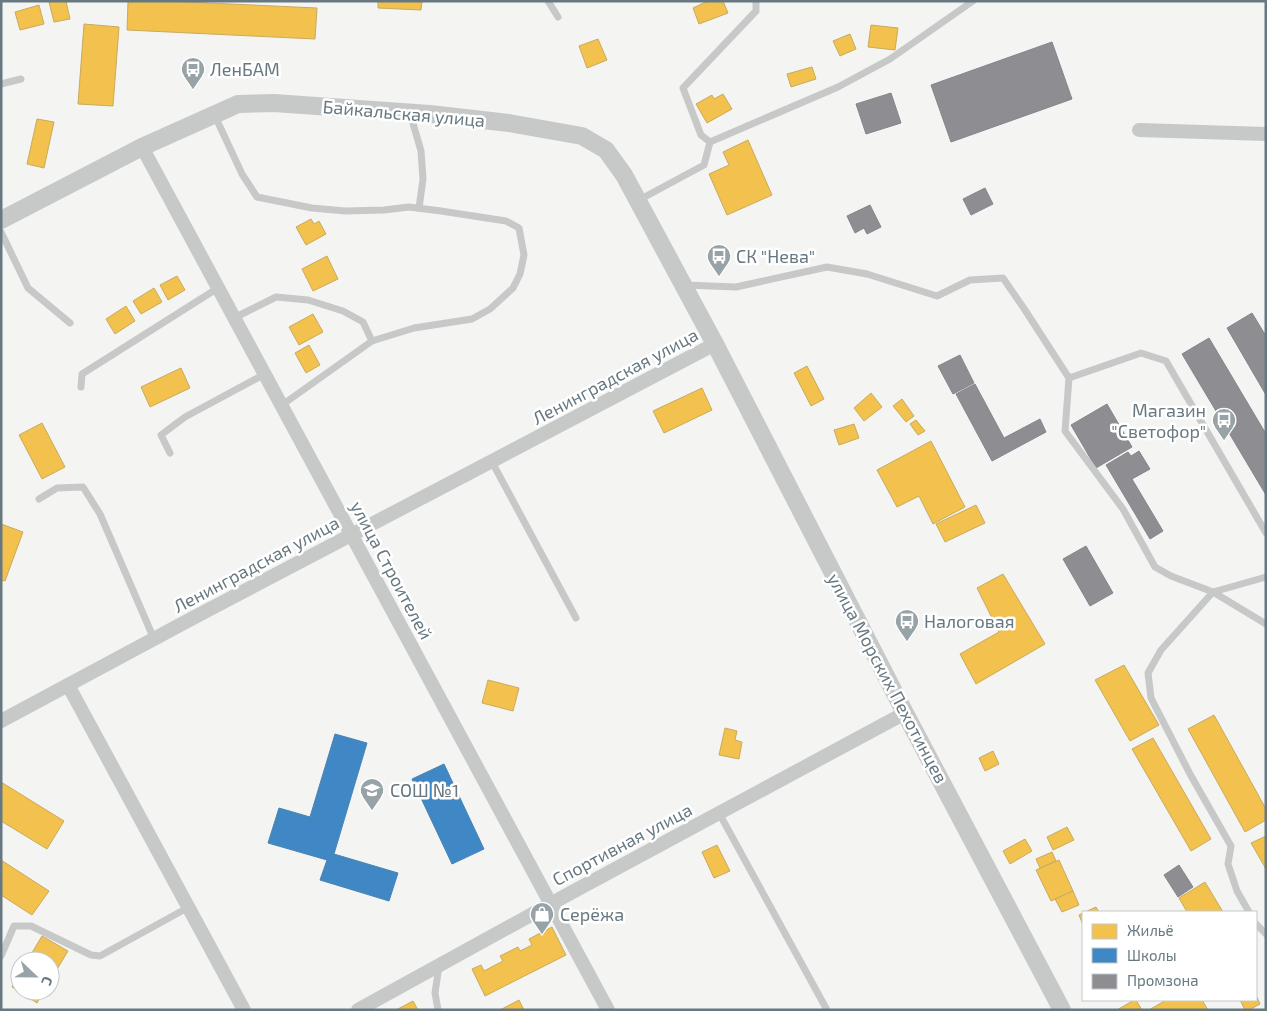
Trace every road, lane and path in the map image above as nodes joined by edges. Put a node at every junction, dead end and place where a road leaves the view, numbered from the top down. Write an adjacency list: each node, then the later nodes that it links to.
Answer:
1 (548, 1): 4 (lane)
2 (756, 1): 11 (lane)
3 (973, 1): 11 (lane)
4 (558, 17)
5 (21, 79): 6 (lane)
6 (1, 84)
7 (410, 113): 8 (street, Байкальская улица); 13 (street, Байкальская улица); 14 (lane)
8 (214, 115): 12 (street, Байкальская улица); 14 (lane)
9 (1139, 130): 10 (street)
10 (1266, 134)
11 (710, 142): 13 (lane)
12 (142, 148): 15 (street, Байкальская улица); 18 (street, улица Строителей)
13 (638, 200): 17 (street, Байкальская улица)
14 (419, 208): 21 (lane)
15 (1, 220)
16 (1, 232): 20 (lane)
17 (683, 284): 22 (street, Байкальская улица); 24 (lane)
18 (218, 288): 19 (street, улица Строителей); 25 (lane)
19 (234, 318): 21 (lane); 23 (street, улица Строителей)
20 (70, 323)
21 (372, 342): 26 (lane)
22 (715, 344): 28 (street, Ленинградская улица); 38 (street, улица Морских Пехотинцев)
23 (265, 374): 26 (street, улица Строителей); 27 (lane)
24 (1069, 378): 30 (lane); 33 (lane)
25 (81, 387)
26 (282, 405): 31 (street, улица Строителей)
27 (170, 453)
28 (492, 462): 31 (street, Ленинградская улица); 34 (lane)
29 (39, 499): 36 (lane)
30 (1266, 533)
31 (352, 535): 36 (street, Ленинградская улица); 41 (street, улица Строителей)
32 (1266, 577): 33 (lane)
33 (1213, 592): 35 (lane); 43 (lane)
34 (576, 618)
35 (1266, 624)
36 (154, 639): 37 (street, Ленинградская улица)
37 (68, 685): 39 (street, Ленинградская улица); 42 (street)
38 (905, 713): 40 (street, Спортивная улица); 53 (street, улица Морских Пехотинцев)
39 (1, 720)
40 (719, 813): 41 (street, Спортивная улица); 52 (lane)
41 (551, 903): 47 (street, Спортивная улица); 51 (street, улица Строителей)
42 (189, 907): 46 (lane); 48 (street)
43 (1248, 911)
44 (1257, 925): 45 (lane)
45 (1266, 934)
46 (1, 956)
47 (439, 965): 49 (street, Спортивная улица); 50 (lane)
48 (244, 1010)
49 (358, 1010)
50 (438, 1010)
51 (608, 1010)
52 (827, 1010)
53 (1062, 1010)

